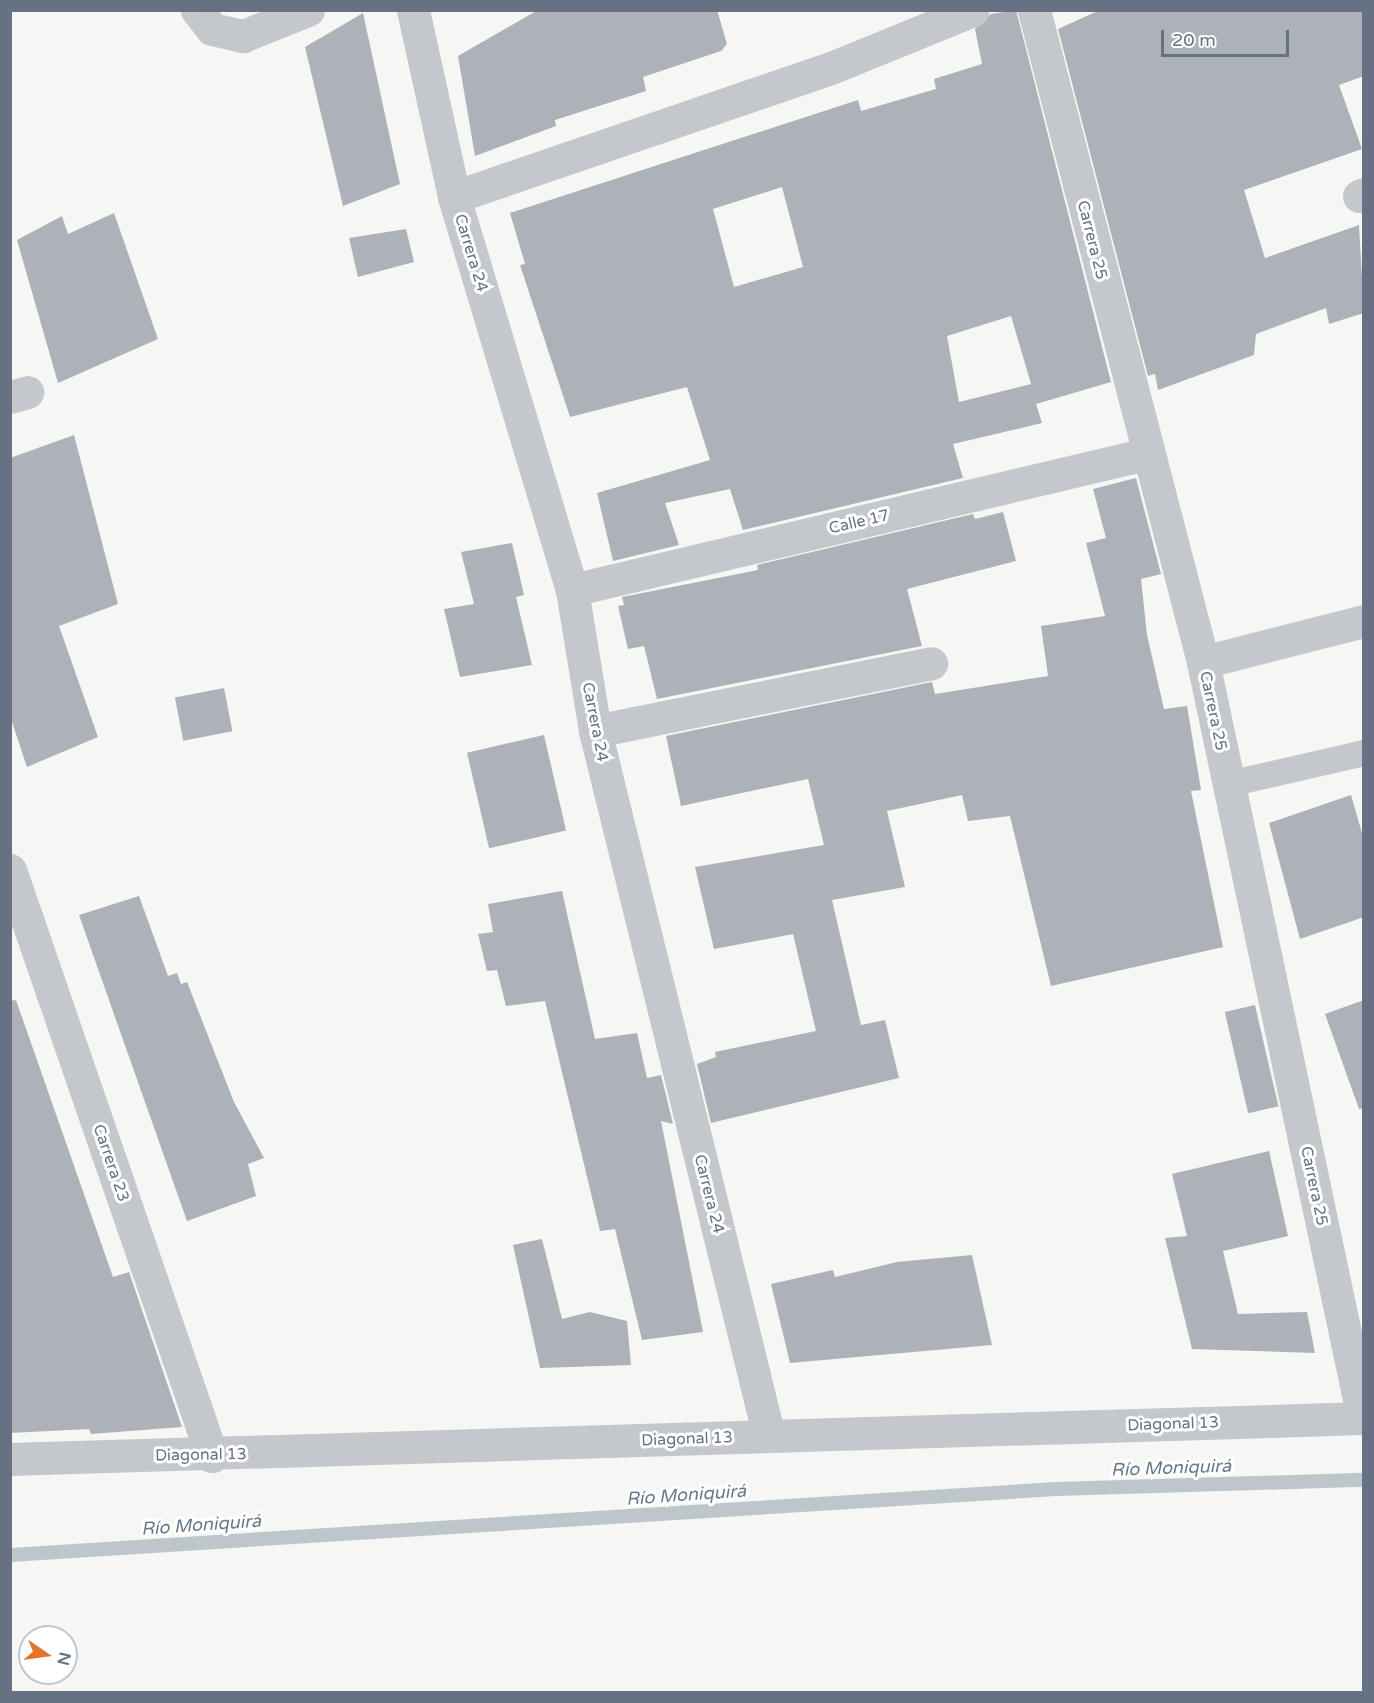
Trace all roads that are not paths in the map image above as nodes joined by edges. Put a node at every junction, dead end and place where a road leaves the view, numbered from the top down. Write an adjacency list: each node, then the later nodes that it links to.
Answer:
1 (308, 10): 5 (street)
2 (413, 10): 6 (street, Carrera 24)
3 (973, 10): 6 (street)
4 (1034, 10): 7 (street, Carrera 25)
5 (205, 20)
6 (454, 197): 8 (street, Carrera 24)
7 (1146, 454): 8 (street, Calle 17); 10 (street, Carrera 25)
8 (572, 590): 12 (street, Carrera 24)
9 (1364, 621): 10 (street)
10 (1203, 662): 14 (street, Carrera 25)
11 (931, 663): 12 (street)
12 (595, 731): 17 (street, Carrera 24)
13 (1364, 753): 14 (lane)
14 (1229, 784): 16 (street, Carrera 25)
15 (10, 870): 18 (street, Carrera 23)
16 (1363, 1418): 17 (street, Diagonal 13)
17 (769, 1436): 18 (street, Diagonal 13)
18 (212, 1456): 19 (street, Diagonal 13)
19 (10, 1459)

